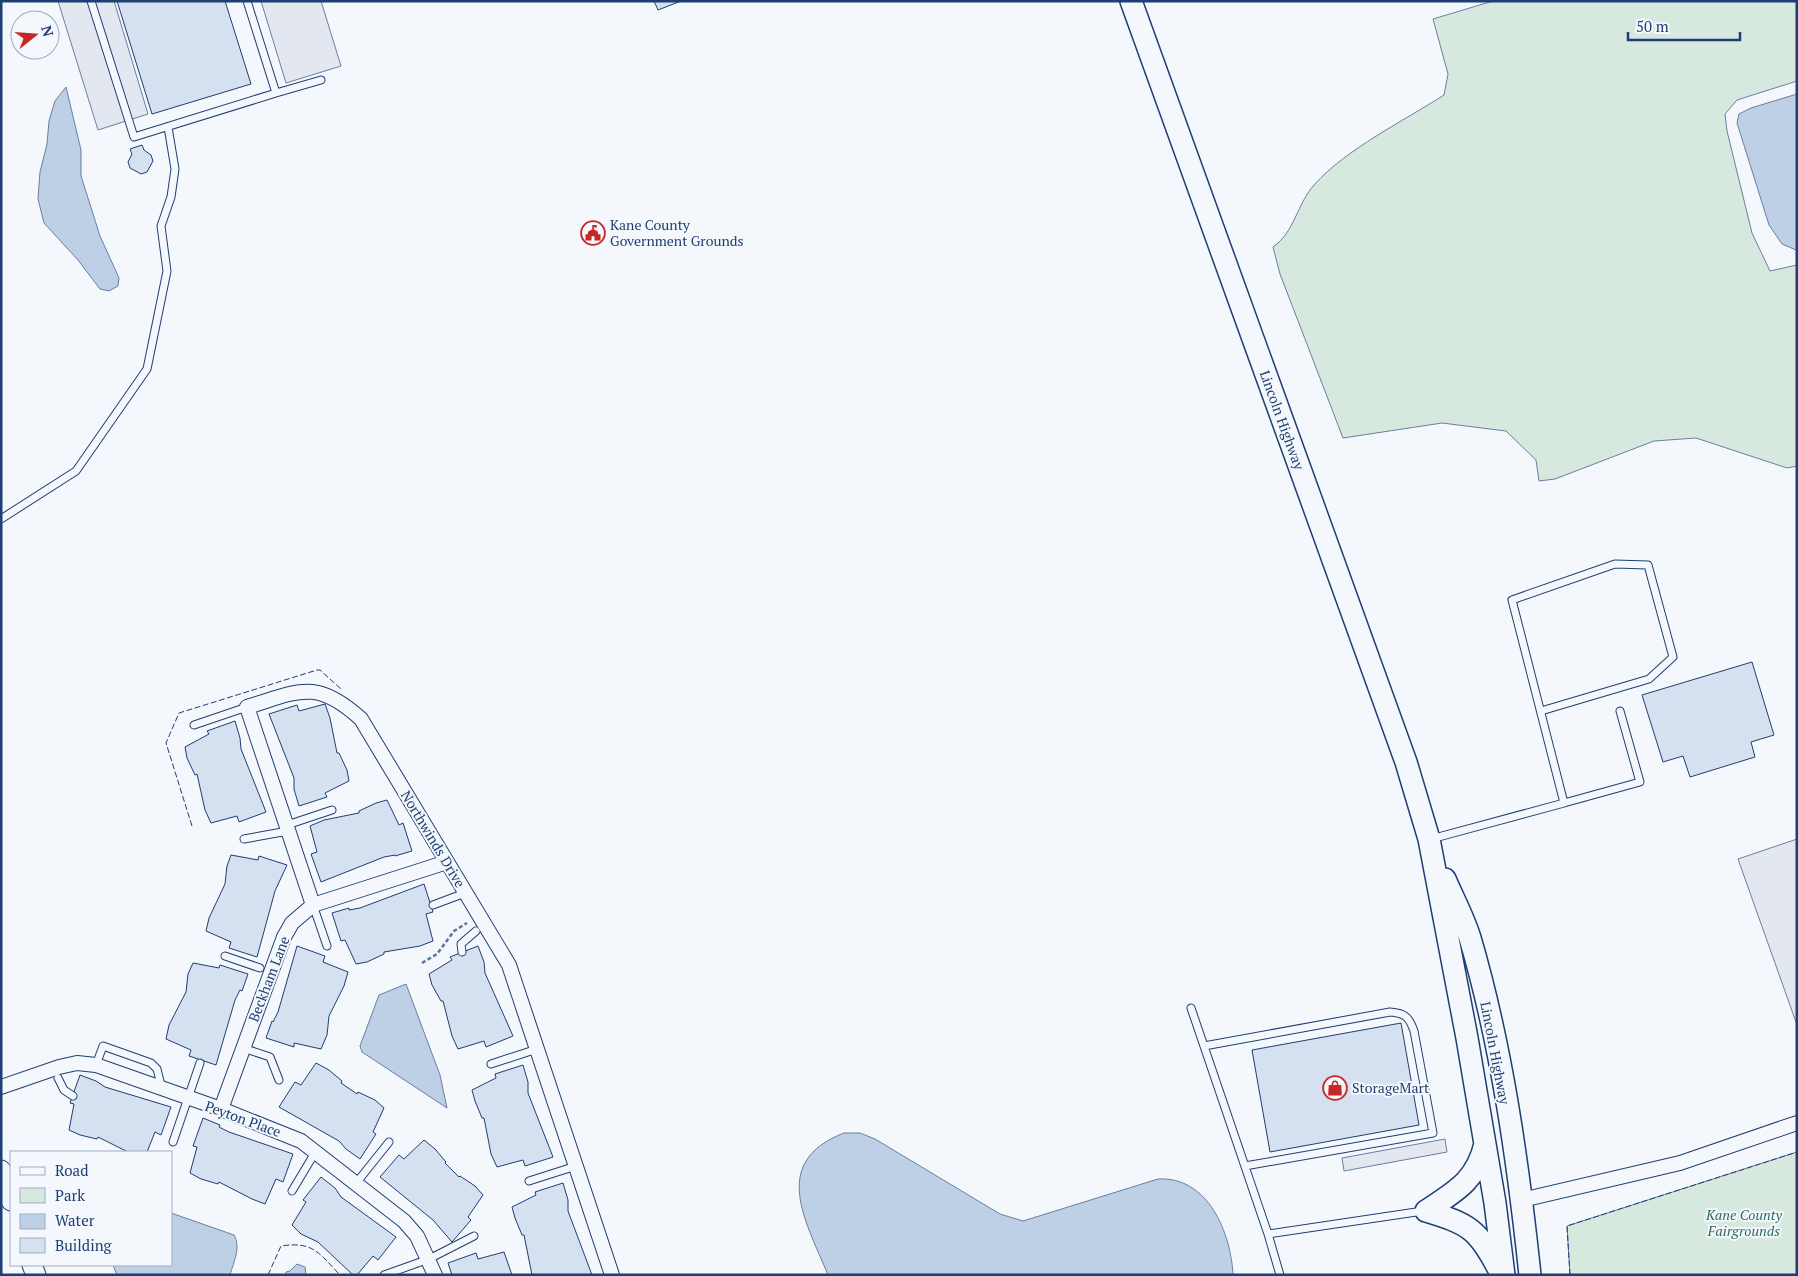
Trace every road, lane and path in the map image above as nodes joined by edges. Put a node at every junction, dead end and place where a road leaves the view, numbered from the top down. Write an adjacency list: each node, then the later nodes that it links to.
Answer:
1 (91, 1): 6 (lane)
2 (247, 1): 5 (lane)
3 (1131, 1): 16 (main road, Lincoln Highway)
4 (321, 80): 5 (lane)
5 (276, 93): 6 (lane)
6 (168, 127): 7 (lane)
7 (1, 519)
8 (247, 707): 11 (lane); 14 (street); 17 (street, Northwinds Drive)
9 (1541, 710): 9 (lane); 12 (lane)
10 (1620, 710): 12 (lane)
11 (194, 725)
12 (1564, 803): 16 (lane)
13 (332, 810): 14 (lane)
14 (288, 828): 15 (lane); 19 (street)
15 (244, 839)
16 (1429, 839): 45 (main road, Lincoln Highway); 54 (main road, Lincoln Highway)
17 (447, 862): 18 (street, Northwinds Drive); 19 (street, Beckham Lane)
18 (466, 893): 20 (lane); 31 (street, Northwinds Drive)
19 (313, 905): 23 (lane); 30 (street, Beckham Lane)
20 (433, 905)
21 (470, 920): 26 (path)
22 (476, 931): 24 (lane)
23 (327, 946)
24 (462, 952)
25 (225, 956): 27 (lane)
26 (422, 963)
27 (260, 968)
28 (1191, 1008): 29 (lane)
29 (1204, 1046): 48 (lane); 48 (lane)
30 (242, 1048): 36 (lane); 41 (street, Beckham Lane)
31 (537, 1049): 33 (lane); 47 (street, Northwinds Drive)
32 (200, 1063): 40 (lane)
33 (491, 1064)
34 (96, 1065): 37 (street, Peyton Place); 38 (street, Peyton Place); 38 (lane)
35 (58, 1078): 39 (lane)
36 (279, 1080)
37 (1, 1087)
38 (162, 1090): 40 (street, Peyton Place)
39 (73, 1096)
40 (189, 1099): 41 (street, Peyton Place); 43 (lane)
41 (221, 1109): 46 (street, Peyton Place)
42 (1797, 1123): 54 (street)
43 (174, 1142)
44 (389, 1142): 51 (lane)
45 (1486, 1142): 55 (main road); 63 (main road, Lincoln Highway)
46 (316, 1150): 51 (street, Peyton Place); 52 (lane)
47 (576, 1166): 50 (lane); 61 (street, Northwinds Drive)
48 (1245, 1166): 56 (lane)
49 (1, 1170): 53 (street)
50 (529, 1181)
51 (357, 1182): 58 (street, Peyton Place)
52 (292, 1191)
53 (10, 1198)
54 (1522, 1200): 64 (main road, Lincoln Highway)
55 (1426, 1211): 56 (lane); 63 (main road)
56 (1268, 1234): 62 (lane)
57 (474, 1236): 58 (lane)
58 (429, 1259): 59 (lane); 60 (street, Peyton Place)
59 (384, 1275)
60 (434, 1275)
61 (612, 1275)
62 (1280, 1275)
63 (1503, 1275)
64 (1530, 1275)

